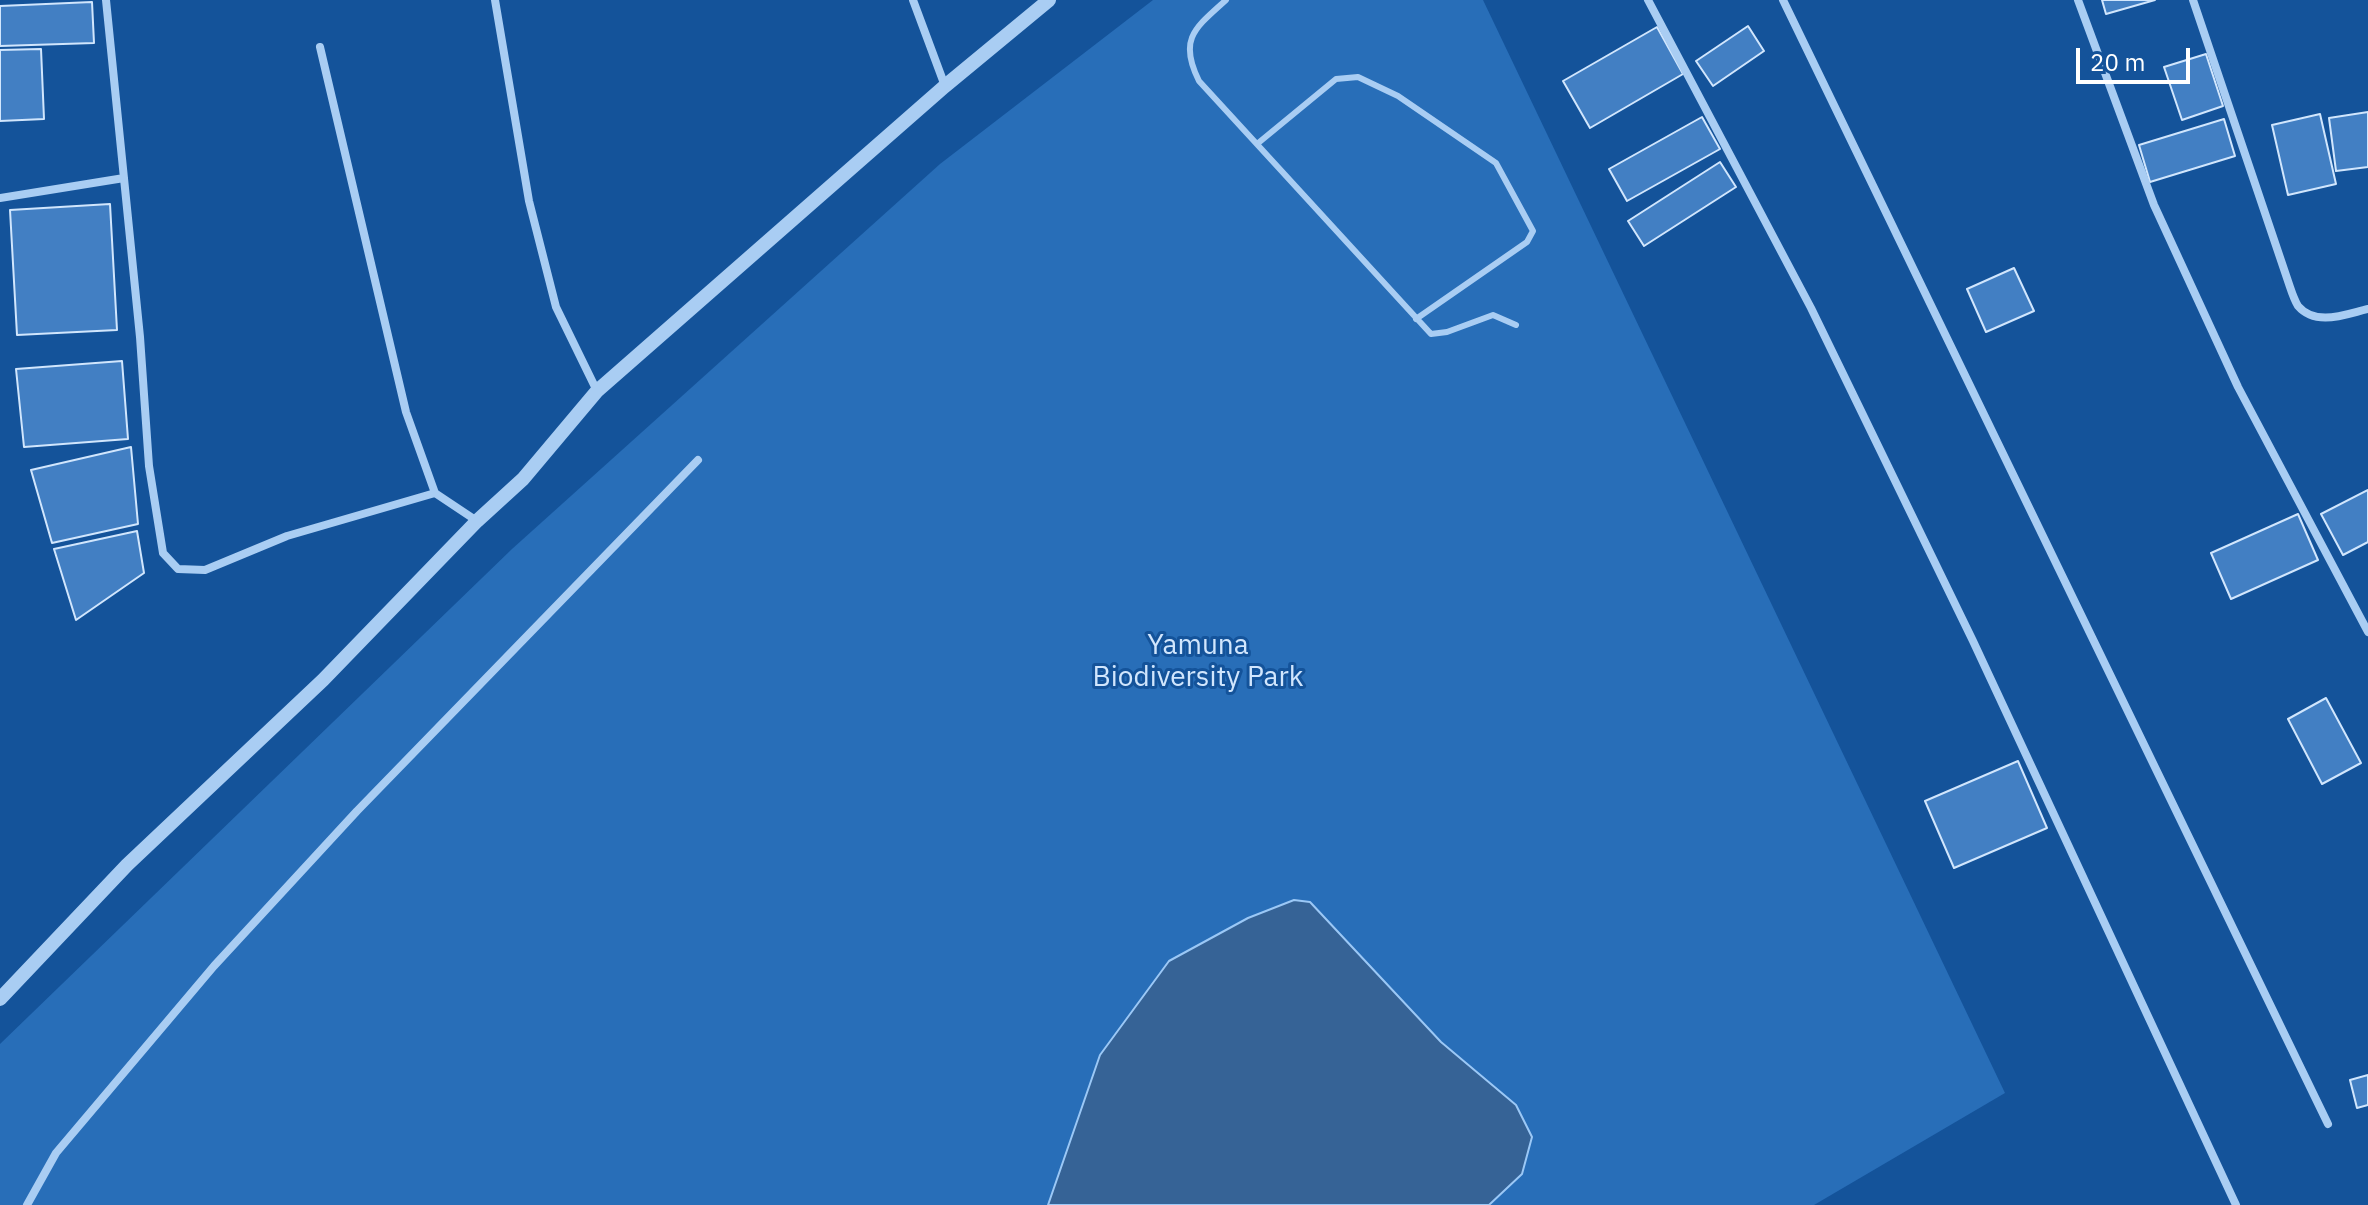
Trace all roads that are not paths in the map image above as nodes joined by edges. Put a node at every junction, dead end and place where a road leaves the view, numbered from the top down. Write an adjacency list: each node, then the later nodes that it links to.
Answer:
1 (106, 0): 13 (street)
2 (495, 0): 18 (street)
3 (913, 0): 11 (street)
4 (1049, 0): 11 (street)
5 (1226, 0): 12 (lane)
6 (1648, 0): 26 (street)
7 (1783, 0): 24 (street)
8 (2078, 0): 22 (street)
9 (2193, 0): 15 (street)
10 (320, 47): 20 (street)
11 (945, 86): 18 (street)
12 (1257, 144): 16 (lane); 16 (lane)
13 (124, 178): 14 (street); 20 (street)
14 (0, 198)
15 (2368, 309)
16 (1416, 319): 17 (lane)
17 (1516, 325)
18 (597, 391): 21 (street)
19 (698, 460): 25 (street)
20 (435, 493): 21 (street)
21 (477, 521): 23 (street)
22 (2368, 632)
23 (0, 999)
24 (2328, 1124)
25 (27, 1205)
26 (2236, 1205)

